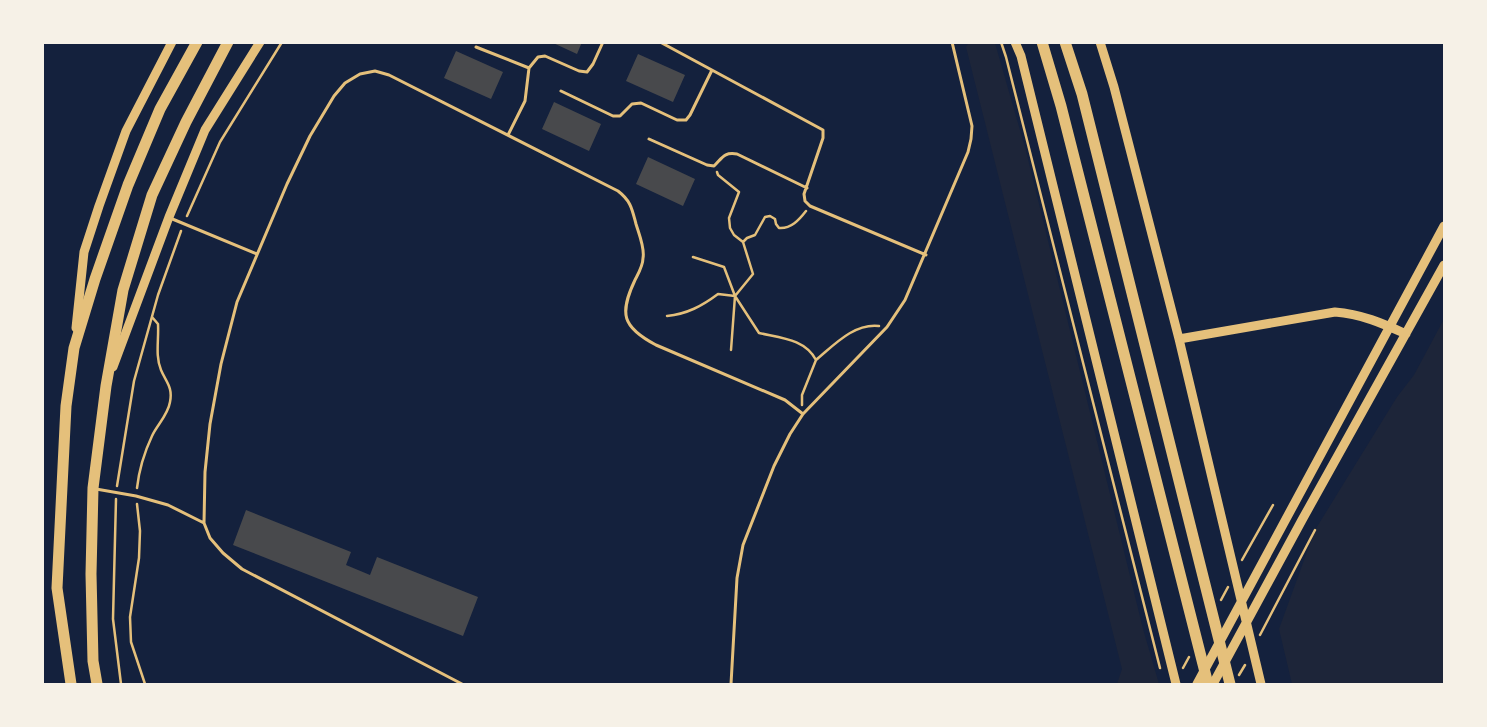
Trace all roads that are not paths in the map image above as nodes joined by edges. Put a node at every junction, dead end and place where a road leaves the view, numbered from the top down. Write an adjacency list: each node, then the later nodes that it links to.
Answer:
1 (172, 42): 27 (main road)
2 (197, 42): 27 (highway)
3 (228, 42): 28 (highway)
4 (260, 42): 19 (main road)
5 (603, 42): 13 (lane)
6 (660, 42): 14 (lane)
7 (952, 42): 22 (lane)
8 (1015, 42): 32 (main road)
9 (1042, 42): 39 (highway)
10 (1065, 42): 33 (highway)
11 (1100, 42): 26 (main road)
12 (476, 47): 13 (lane)
13 (530, 68): 16 (lane)
14 (712, 70): 15 (lane); 18 (lane)
15 (561, 91)
16 (508, 135): 21 (lane); 29 (lane)
17 (648, 139): 18 (lane)
18 (807, 188): 22 (lane)
19 (169, 217): 21 (lane); 28 (main road)
20 (1444, 226): 24 (main road)
21 (257, 254): 31 (lane)
22 (926, 255): 29 (lane)
23 (1444, 265): 25 (main road)
24 (1389, 326): 25 (main road); 26 (main road); 38 (main road)
25 (1406, 334): 40 (main road)
26 (1179, 339): 41 (main road)
27 (74, 348): 34 (highway)
28 (106, 386): 30 (highway)
29 (803, 414): 37 (lane)
30 (93, 488): 31 (lane); 35 (highway)
31 (204, 523): 36 (lane)
32 (1178, 680)
33 (1234, 681)
34 (71, 684)
35 (97, 684)
36 (462, 684)
37 (731, 684)
38 (1197, 684)
39 (1208, 684)
40 (1213, 684)
41 (1261, 684)

